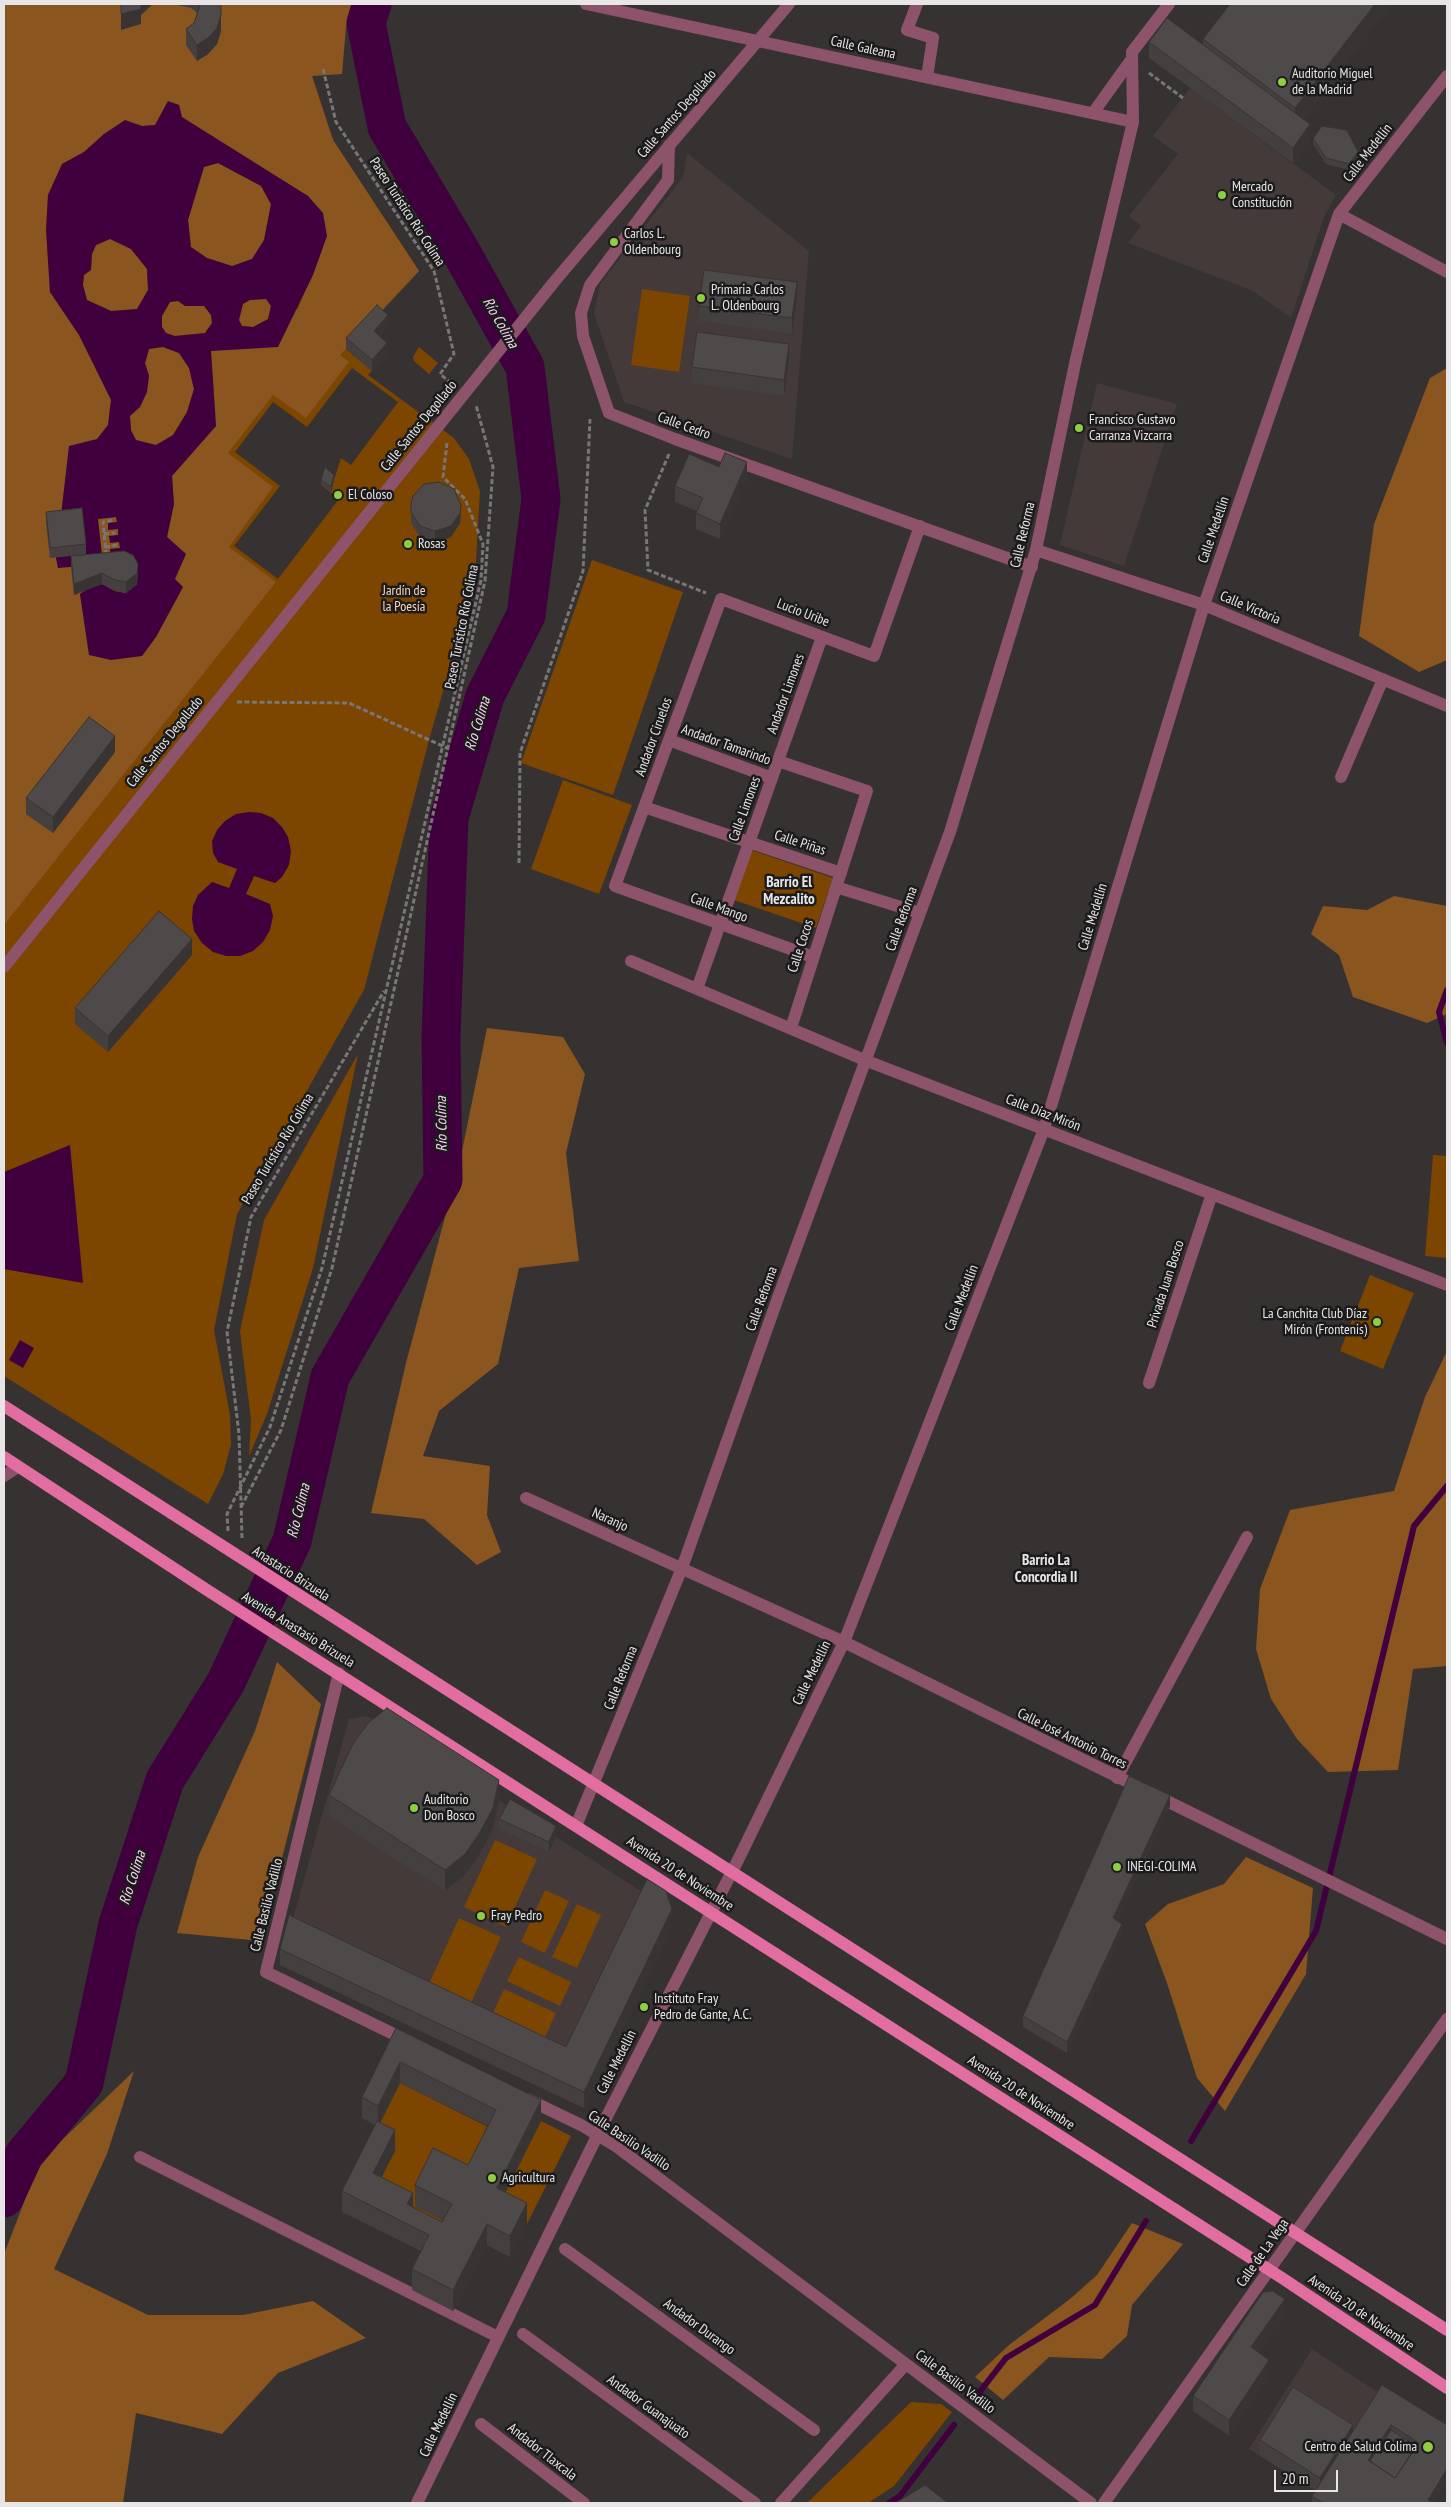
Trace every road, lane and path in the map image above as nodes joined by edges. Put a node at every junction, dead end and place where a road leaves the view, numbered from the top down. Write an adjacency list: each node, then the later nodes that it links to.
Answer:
1 (586, 4): 5 (street, Calle Galeana)
2 (789, 4): 5 (street, Calle Santos Degollado)
3 (917, 4): 9 (street)
4 (1169, 4): 6 (street, Calle Reforma)
5 (760, 41): 9 (street, Calle Galeana); 13 (street, Calle Santos Degollado)
6 (1132, 60): 10 (path); 11 (street); 12 (street, Calle Reforma)
7 (323, 69): 16 (path, Paseo Turístico Río Colima)
8 (1447, 76): 14 (street, Calle Medellín)
9 (927, 77): 11 (street, Calle Galeana)
10 (1183, 98)
11 (1093, 113): 12 (street, Calle Galeana)
12 (1134, 122): 26 (street, Calle Reforma)
13 (669, 146): 16 (street, Calle Santos Degollado); 19 (street, Calle Cedro)
14 (1339, 214): 15 (street); 30 (street, Calle Medellín)
15 (1447, 272)
16 (463, 394): 17 (street, Calle Santos Degollado); 37 (path, Paseo Turístico Río Colima)
17 (450, 410): 36 (path); 52 (street, Calle Santos Degollado)
18 (590, 420): 44 (path)
19 (675, 439): 21 (street, Calle Cedro); 29 (path)
20 (114, 520): 23 (path)
21 (920, 526): 28 (street, Calle Cedro); 31 (street, Lucio Uribe)
22 (115, 533): 23 (path)
23 (104, 534): 25 (path)
24 (117, 545): 25 (path)
25 (105, 547): 27 (path)
26 (1036, 550): 28 (street, Calle Reforma); 30 (street, Calle Victoria)
27 (107, 563)
28 (1032, 567): 48 (street, Calle Reforma)
29 (722, 598): 31 (street, Lucio Uribe); 35 (street, Andador Ciruelos)
30 (1204, 605): 32 (street, Calle Victoria); 58 (street, Calle Medellín)
31 (822, 636): 38 (street, Andador Limones)
32 (1383, 680): 34 (street, Calle Victoria); 39 (street)
33 (234, 702): 36 (path)
34 (1447, 706)
35 (669, 740): 40 (street, Andador Tamarindo); 42 (street, Andador Ciruelos)
36 (442, 746): 37 (path); 54 (path)
37 (449, 749): 53 (path, Paseo Turístico Río Colima)
38 (778, 762): 40 (street, Calle Limones); 41 (street, Andador Tamarindo)
39 (1341, 777)
40 (772, 778): 43 (street, Calle Limones)
41 (867, 791): 45 (street, Calle Cocos)
42 (644, 807): 43 (street, Calle Piñas); 46 (street, Andador Ciruelos)
43 (749, 842): 45 (street, Calle Piñas); 49 (street, Calle Limones)
44 (519, 864)
45 (841, 873): 47 (street, Calle Cocos)
46 (615, 886): 49 (street, Calle Mango)
47 (836, 887): 48 (street); 50 (street, Calle Cocos)
48 (920, 913): 57 (street, Calle Reforma)
49 (720, 924): 50 (street, Calle Mango); 55 (street)
50 (813, 957): 56 (street, Calle Cocos)
51 (631, 961): 55 (street, Calle Díaz Mirón)
52 (4, 967)
53 (397, 969): 54 (path, Paseo Turístico Río Colima); 68 (path, Paseo Turístico Río Colima)
54 (387, 986): 66 (path); 66 (path, Paseo Turístico Río Colima)
55 (697, 989): 56 (street, Calle Díaz Mirón)
56 (791, 1028): 57 (street, Calle Díaz Mirón)
57 (867, 1061): 58 (street, Calle Díaz Mirón); 72 (street, Calle Reforma)
58 (1044, 1129): 59 (street, Calle Díaz Mirón); 74 (street, Calle Medellín)
59 (1212, 1194): 60 (street, Calle Díaz Mirón); 61 (street, Privada Juan Bosco)
60 (1447, 1285)
61 (1149, 1383)
62 (4, 1406): 71 (main road)
63 (4, 1457): 64 (main road, Avenida Anastasio Brizuela)
64 (18, 1467): 65 (street); 75 (main road, Avenida Anastasio Brizuela)
65 (4, 1476)
66 (241, 1487): 68 (path, Paseo Turístico Río Colima); 71 (path)
67 (526, 1498): 72 (street, Naranjo)
68 (241, 1507): 70 (path, Paseo Turístico Río Colima)
69 (1247, 1537): 76 (street)
70 (242, 1538)
71 (230, 1552): 73 (main road, Anastacio Brizuela)
72 (682, 1568): 74 (street, Calle José Antonio Torres); 77 (street, Calle Reforma)
73 (336, 1621): 77 (main road, Avenida Anastasio Brizuela)
74 (844, 1642): 76 (street, Calle José Antonio Torres); 79 (street, Calle Medellín)
75 (339, 1673): 78 (main road, Avenida Anastasio Brizuela); 83 (street, Calle Basilio Vadillo)
76 (1118, 1778): 81 (street, Calle José Antonio Torres)
77 (594, 1785): 78 (street, Calle Reforma); 79 (main road, Avenida 20 de Noviembre)
78 (576, 1826): 80 (main road, Avenida 20 de Noviembre)
79 (731, 1873): 80 (street, Calle Medellín); 87 (main road, Avenida 20 de Noviembre)
80 (710, 1912): 85 (street, Calle Medellín); 89 (main road, Avenida 20 de Noviembre)
81 (1447, 1939)
82 (1447, 2019): 87 (street, Calle de La Vega)
83 (423, 2049)
84 (511, 2091): 85 (street, Calle Basilio Vadillo)
85 (598, 2135): 92 (street, Calle Medellín); 93 (street, Calle Basilio Vadillo)
86 (140, 2157): 92 (street)
87 (1295, 2234): 89 (street, Calle de La Vega); 90 (main road, Avenida 20 de Noviembre)
88 (566, 2249): 96 (street, Andador Durango)
89 (1270, 2270): 94 (main road, Avenida 20 de Noviembre); 102 (street, Calle de La Vega)
90 (1447, 2330)
91 (523, 2334): 99 (street, Andador Guanajuato)
92 (498, 2337): 97 (street, Calle Medellín)
93 (906, 2364): 100 (street); 101 (street, Calle Basilio Vadillo)
94 (1447, 2388)
95 (481, 2424): 98 (street, Andador Tlaxcala)
96 (814, 2430)
97 (417, 2503)
98 (584, 2503)
99 (755, 2503)
100 (781, 2503)
101 (1091, 2503)
102 (1104, 2503)

